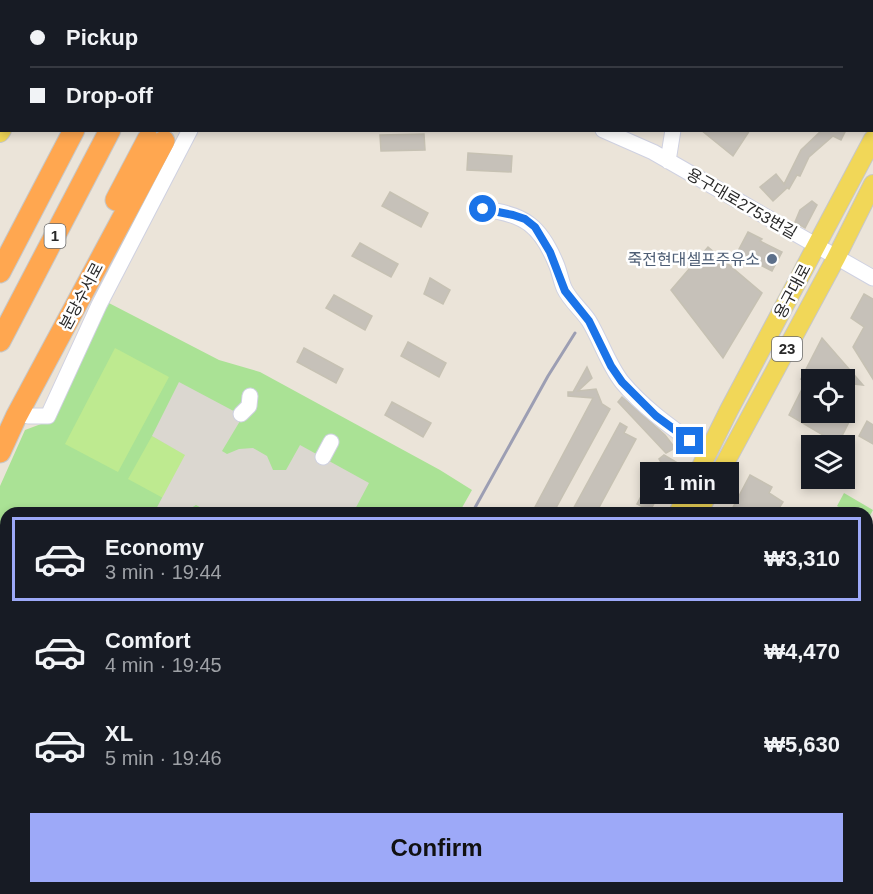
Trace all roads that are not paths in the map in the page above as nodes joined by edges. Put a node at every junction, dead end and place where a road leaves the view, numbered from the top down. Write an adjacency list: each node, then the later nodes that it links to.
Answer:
1 (73, 132): 12 (highway, 1)
2 (109, 132): 14 (highway, 1)
3 (188, 132): 17 (street)
4 (608, 132): 7 (street, 용구대로2753번길)
5 (673, 132): 7 (street, 용구대로2753번길)
6 (873, 139): 10 (main road, 용구대로)
7 (668, 161): 10 (street, 용구대로2753번길)
8 (873, 184): 11 (main road, 용구대로 / 23)
9 (483, 209): 21 (street)
10 (816, 246): 11 (street, 용구대로2753번길); 21 (main road, 용구대로)
11 (836, 258): 13 (street, 용구대로2753번길); 24 (main road, 용구대로 / 23)
12 (0, 272)
13 (873, 278)
14 (0, 341)
15 (250, 396): 16 (street)
16 (241, 414)
17 (28, 416)
18 (0, 425): 20 (highway, 분당수서로)
19 (331, 442): 22 (street)
20 (0, 452)
21 (707, 453): 23 (main road, 용구대로)
22 (323, 457)
23 (679, 507)
24 (702, 507)

